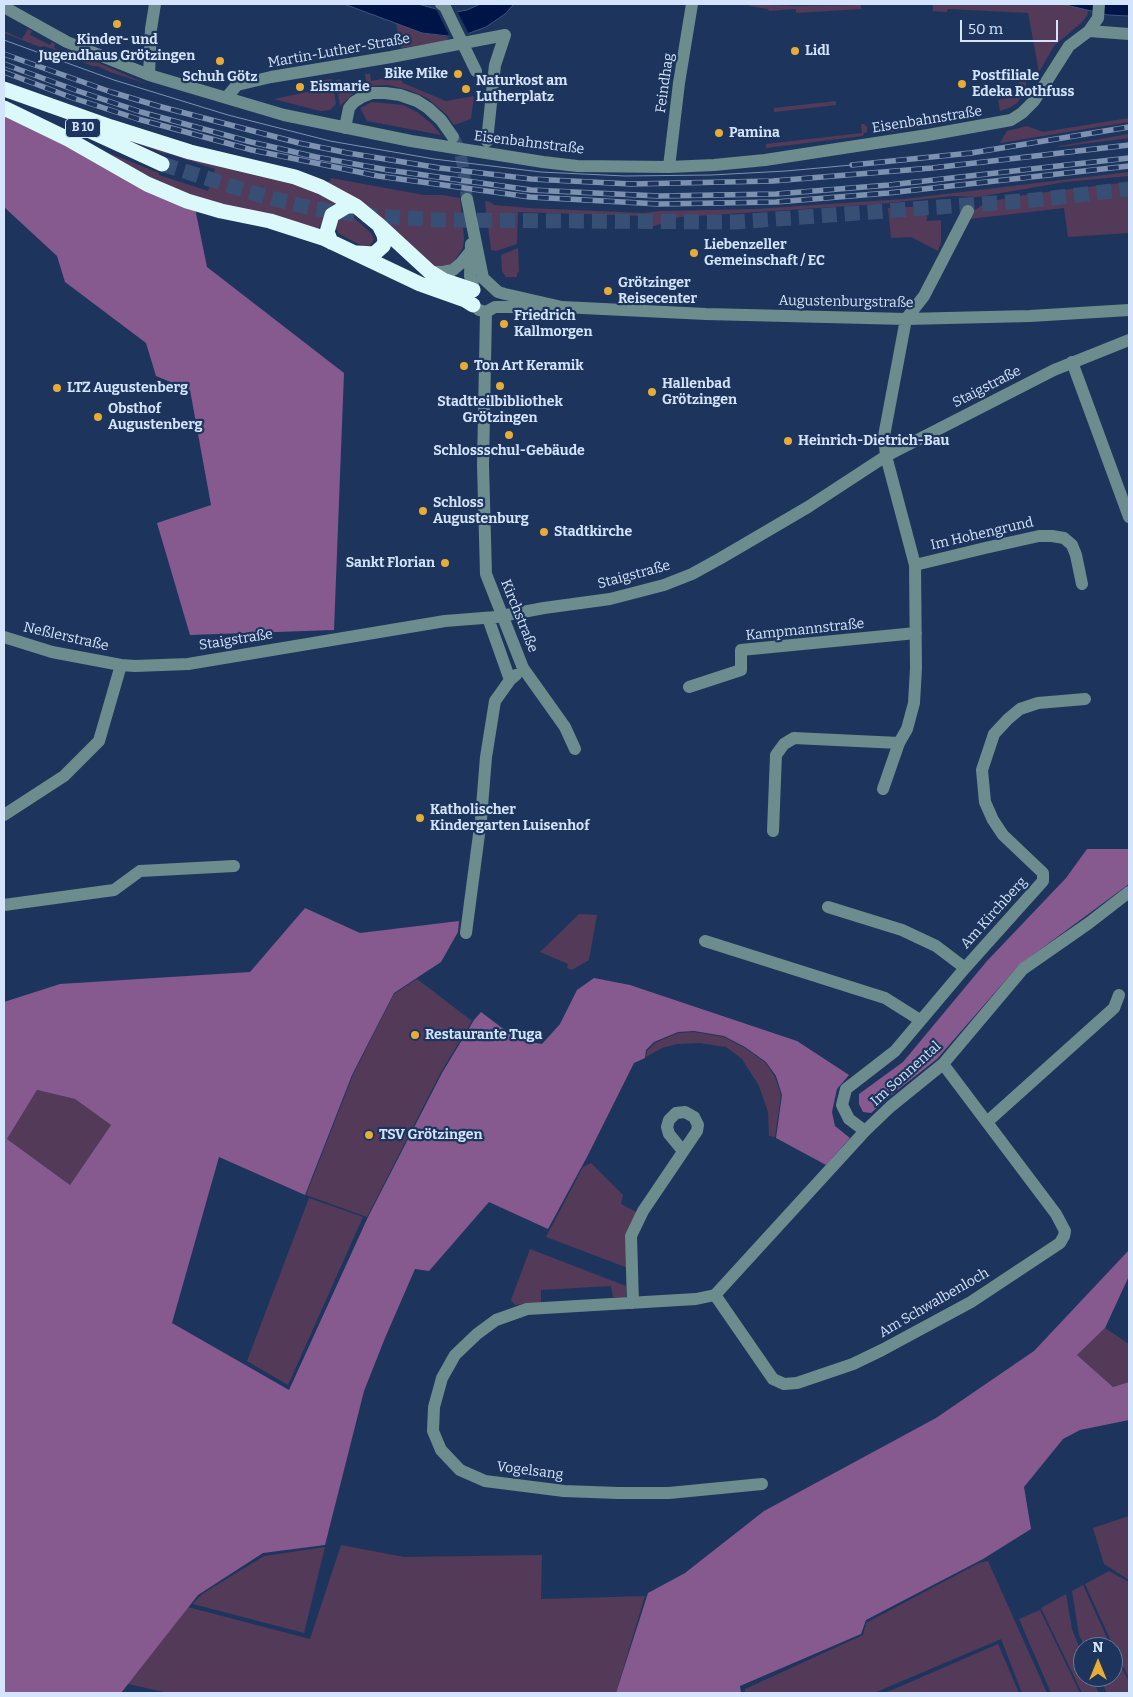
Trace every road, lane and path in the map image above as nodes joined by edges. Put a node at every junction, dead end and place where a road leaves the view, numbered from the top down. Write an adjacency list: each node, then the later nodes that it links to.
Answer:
1 (692, 4): 18 (street, Feindhag)
2 (1099, 4): 6 (street, Eisenbahnstraße)
3 (443, 6): 8 (street)
4 (4, 7): 10 (street, Eisenbahnstraße)
5 (155, 7): 10 (street)
6 (1089, 31): 7 (street); 18 (street, Eisenbahnstraße)
7 (1129, 34)
8 (462, 40): 9 (street); 9 (street, Martin-Luther-Straße); 12 (street, Martin-Luther-Straße)
9 (496, 65): 17 (street)
10 (149, 75): 12 (street, Eisenbahnstraße)
11 (4, 91): 13 (highway, B 10); 20 (highway)
12 (226, 98): 15 (street, Eisenbahnstraße)
13 (4, 104)
14 (4, 108): 24 (highway)
15 (345, 128): 16 (street); 18 (street, Eisenbahnstraße)
16 (453, 137)
17 (487, 141)
18 (669, 167)
19 (467, 199): 23 (street, Kirchstraße)
20 (356, 206): 22 (highway); 24 (highway)
21 (968, 211): 32 (street)
22 (379, 225): 26 (highway); 27 (highway)
23 (473, 234): 25 (street, Kirchstraße); 28 (street, Kirchstraße)
24 (331, 242): 26 (highway)
25 (470, 252): 27 (street); 29 (street, Kirchstraße)
26 (355, 253): 29 (highway)
27 (430, 272): 29 (highway)
28 (493, 288): 29 (street, Augustenburgstraße); 29 (street); 30 (street, Augustenburgstraße)
29 (480, 300): 30 (street, Augustenburgstraße); 43 (street, Kirchstraße)
30 (562, 307): 32 (street, Augustenburgstraße)
31 (1129, 310): 32 (street, Augustenburgstraße)
32 (906, 319): 35 (street)
33 (1129, 340): 34 (street, Staigstraße)
34 (1072, 362): 35 (street, Staigstraße); 36 (street)
35 (886, 456): 37 (street); 39 (street, Staigstraße)
36 (1129, 517)
37 (914, 565): 38 (street, Im Hohengrund); 40 (street)
38 (1082, 584)
39 (498, 617): 42 (street, Staigstraße); 44 (street, Kirchstraße)
40 (916, 633): 45 (street, Kampmannstraße); 47 (street)
41 (4, 637): 42 (street, Neßlerstraße)
42 (121, 665): 50 (street)
43 (523, 668): 44 (street, Kirchstraße); 48 (street)
44 (510, 680): 56 (street)
45 (689, 687)
46 (1084, 699): 58 (street, Am Kirchberg)
47 (898, 743): 49 (street); 51 (street)
48 (575, 750)
49 (883, 789)
50 (4, 816)
51 (773, 831)
52 (234, 866): 54 (street)
53 (1129, 892): 61 (street, Im Sonnental)
54 (4, 905)
55 (828, 907): 58 (street, Am Kirchberg)
56 (466, 932)
57 (705, 941): 60 (street)
58 (965, 968): 60 (street, Am Kirchberg)
59 (1120, 995): 62 (street)
60 (920, 1020): 63 (street, Am Kirchberg)
61 (943, 1064): 62 (street, Am Schwalbenloch); 63 (street, Im Sonnental)
62 (987, 1122): 65 (street, Am Schwalbenloch)
63 (865, 1132): 65 (street, Im Sonnental)
64 (683, 1151): 66 (street)
65 (715, 1295): 66 (street, Vogelsang)
66 (633, 1303): 67 (street, Vogelsang)
67 (762, 1484)

